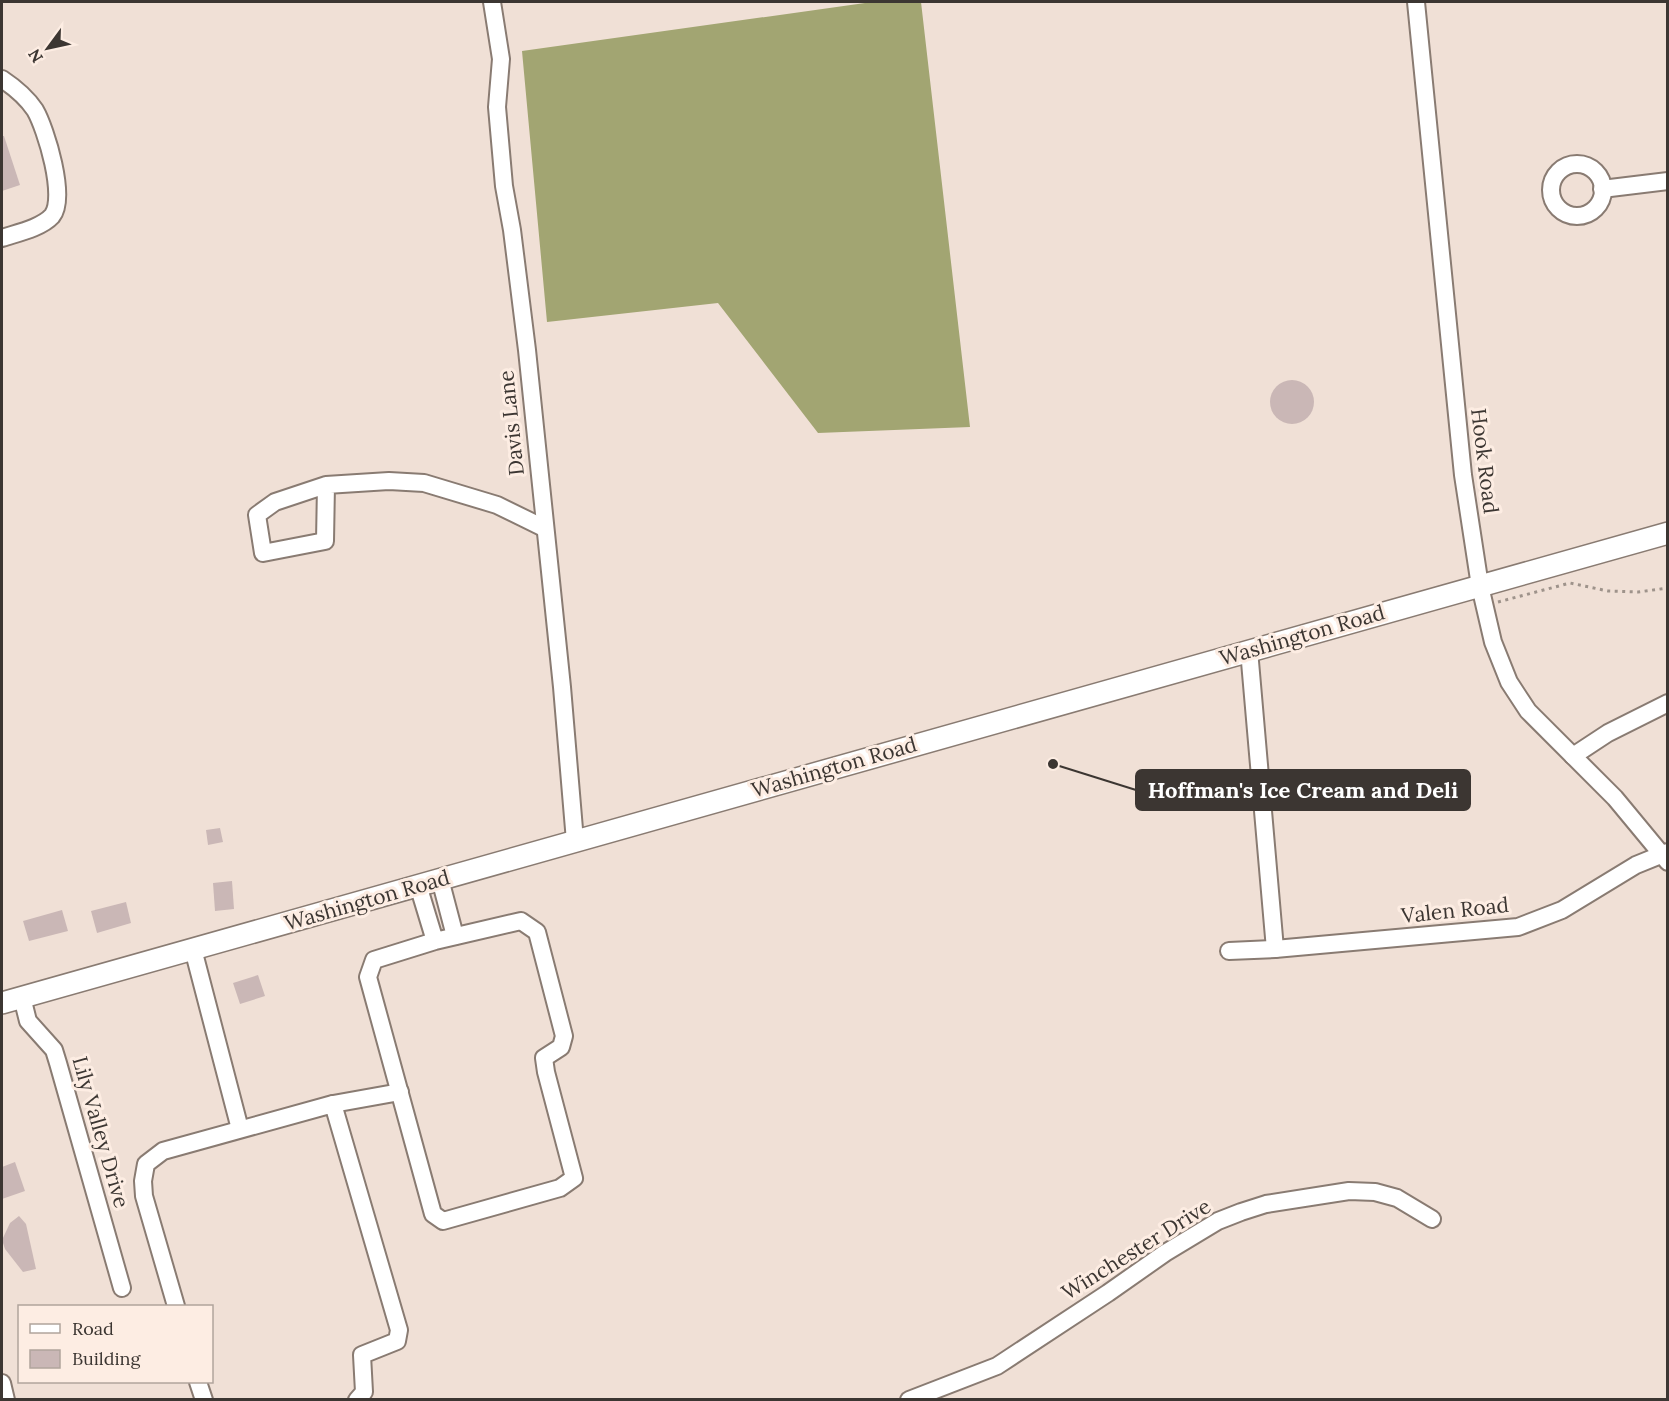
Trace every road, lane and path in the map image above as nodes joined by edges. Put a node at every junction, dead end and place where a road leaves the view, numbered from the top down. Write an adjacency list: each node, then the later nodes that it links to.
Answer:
1 (492, 2): 8 (street, Davis Lane)
2 (1416, 2): 11 (street, Hook Road)
3 (2, 79): 6 (street)
4 (1668, 181): 5 (street)
5 (1602, 189)
6 (5, 237)
7 (326, 485): 7 (street); 8 (street)
8 (544, 528): 15 (street, Davis Lane)
9 (1668, 533): 11 (main road, Washington Road)
10 (1668, 588): 11 (path)
11 (1482, 596): 12 (main road, Washington Road); 14 (street, Hook Road)
12 (1249, 650): 15 (main road, Washington Road); 22 (street)
13 (1668, 703): 14 (street)
14 (1573, 756): 16 (street, Hook Road)
15 (575, 840): 17 (main road, Washington Road)
16 (1665, 856): 22 (street, Valen Road)
17 (440, 879): 18 (main road, Washington Road); 19 (street)
18 (418, 885): 20 (street); 21 (main road, Washington Road)
19 (455, 936): 20 (street); 26 (street)
20 (435, 941): 26 (street)
21 (193, 949): 24 (main road, Washington Road); 28 (street)
22 (1275, 949): 23 (street, Valen Road)
23 (1229, 951)
24 (22, 997): 25 (main road, Washington Road); 30 (street, Lily Valley Drive)
25 (2, 1003)
26 (400, 1092): 27 (street)
27 (333, 1104): 28 (street); 36 (street)
28 (240, 1129): 31 (street)
29 (1432, 1219): 37 (street, Winchester Drive)
30 (122, 1288)
31 (176, 1305)
32 (2, 1383): 34 (street)
33 (198, 1383): 35 (street)
34 (6, 1400)
35 (204, 1400)
36 (357, 1400)
37 (909, 1400)

